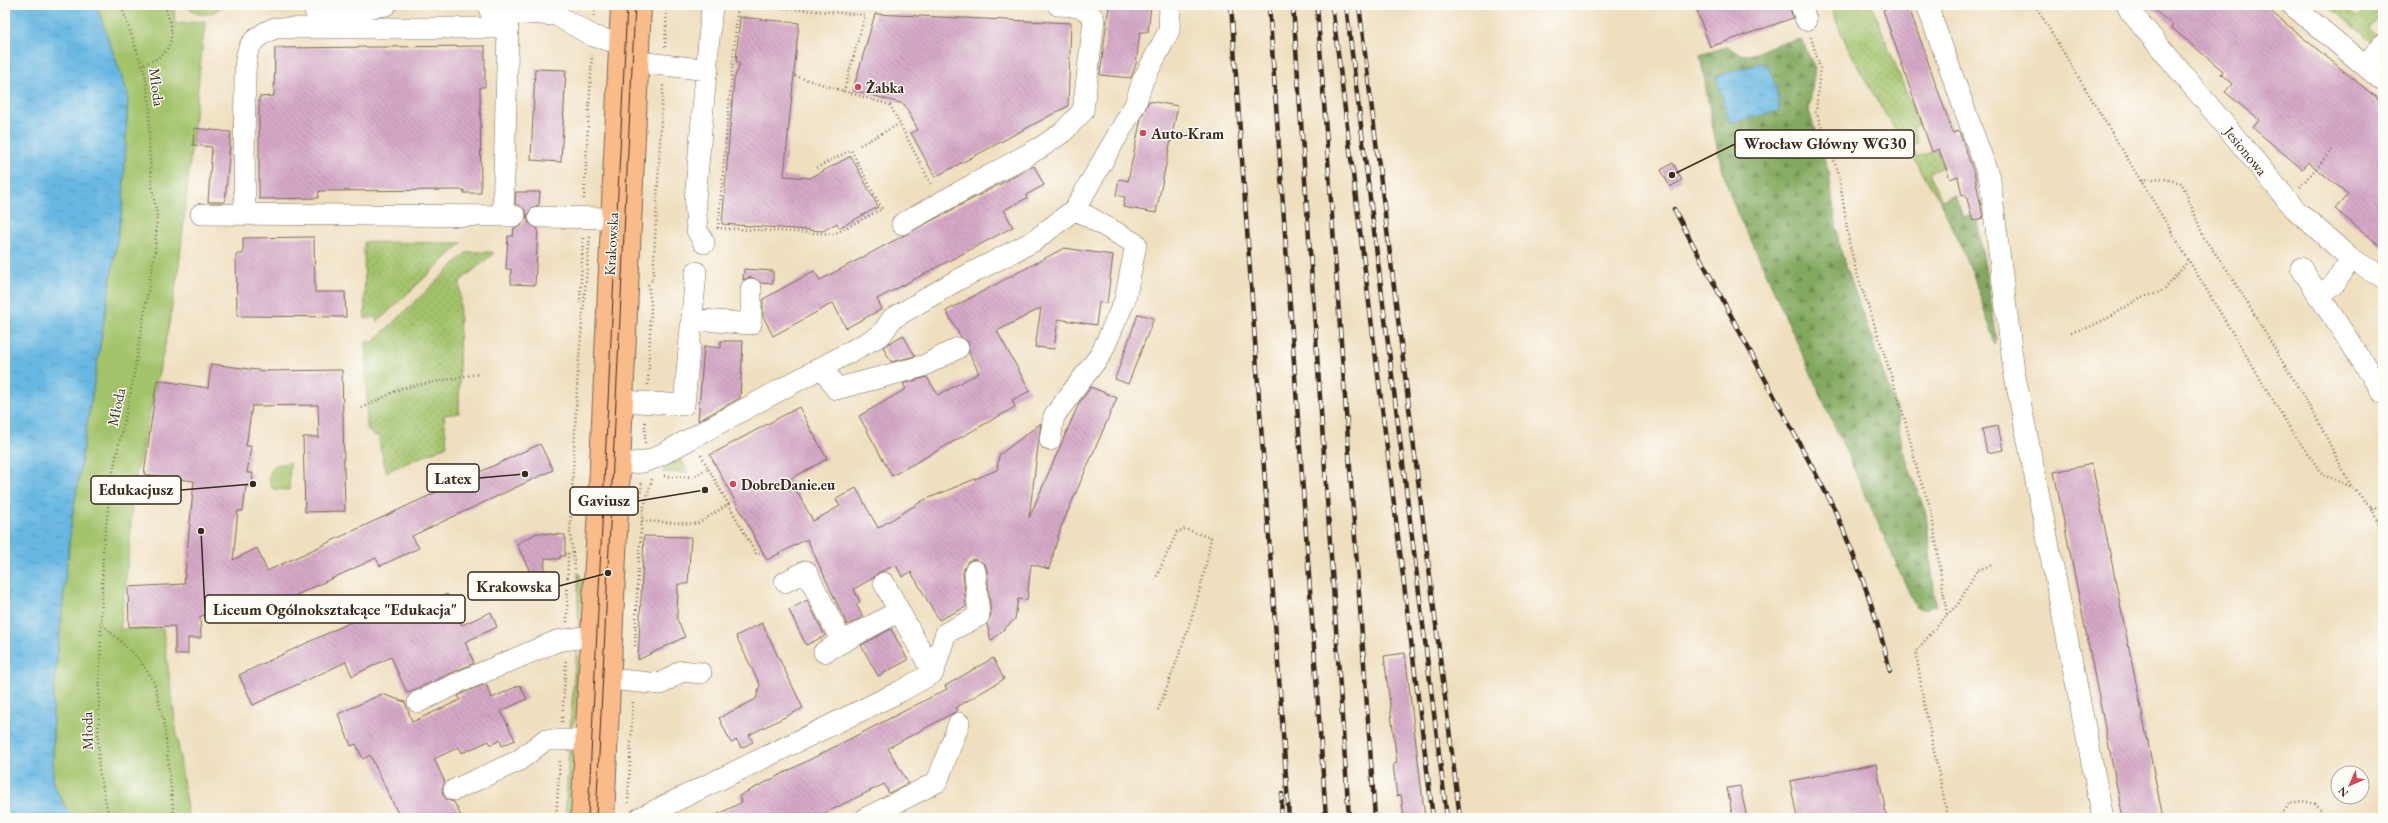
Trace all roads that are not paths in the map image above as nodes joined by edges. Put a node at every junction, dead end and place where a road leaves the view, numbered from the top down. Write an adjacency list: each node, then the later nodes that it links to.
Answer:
1 (313, 5): 2 (street)
2 (386, 5)
3 (490, 5): 12 (street)
4 (622, 5): 13 (main road, Krakowska)
5 (640, 5): 15 (main road, Krakowska)
6 (712, 5): 17 (street)
7 (1058, 5): 24 (street)
8 (1170, 5): 19 (street)
9 (1928, 5): 55 (street)
10 (2127, 5): 26 (street, Jesionowa)
11 (2292, 5): 16 (street)
12 (556, 10): 13 (street)
13 (621, 44): 23 (main road, Krakowska)
14 (2383, 44): 16 (street)
15 (638, 62): 17 (street); 36 (main road, Krakowska)
16 (2365, 66): 18 (street)
17 (708, 70): 25 (street)
18 (2383, 81)
19 (1075, 209): 34 (street); 37 (street)
20 (201, 214): 21 (street)
21 (245, 214): 21 (street)
22 (539, 217): 23 (street)
23 (612, 218): 43 (main road, Krakowska)
24 (902, 224)
25 (708, 235)
26 (2351, 259): 29 (street, Jesionowa); 31 (street)
27 (2301, 268): 31 (street)
28 (696, 272): 32 (street)
29 (2383, 277)
30 (751, 289): 32 (street)
31 (2319, 297): 35 (street)
32 (692, 319): 36 (street)
33 (958, 348): 34 (street)
34 (823, 367): 38 (street)
35 (2383, 393)
36 (622, 401): 38 (main road, Krakowska)
37 (1050, 440)
38 (618, 464): 46 (main road, Krakowska)
39 (975, 571): 45 (street)
40 (785, 582): 42 (street)
41 (884, 583): 42 (street)
42 (899, 611): 45 (street)
43 (591, 636): 47 (street); 49 (main road, Krakowska)
44 (701, 673): 46 (street)
45 (933, 673): 51 (street)
46 (609, 679): 53 (main road, Krakowska)
47 (418, 702)
48 (958, 723): 54 (street)
49 (586, 740): 50 (street); 52 (main road, Krakowska)
50 (454, 790)
51 (634, 811)
52 (582, 818)
53 (603, 818)
54 (866, 818)
55 (2103, 818)

